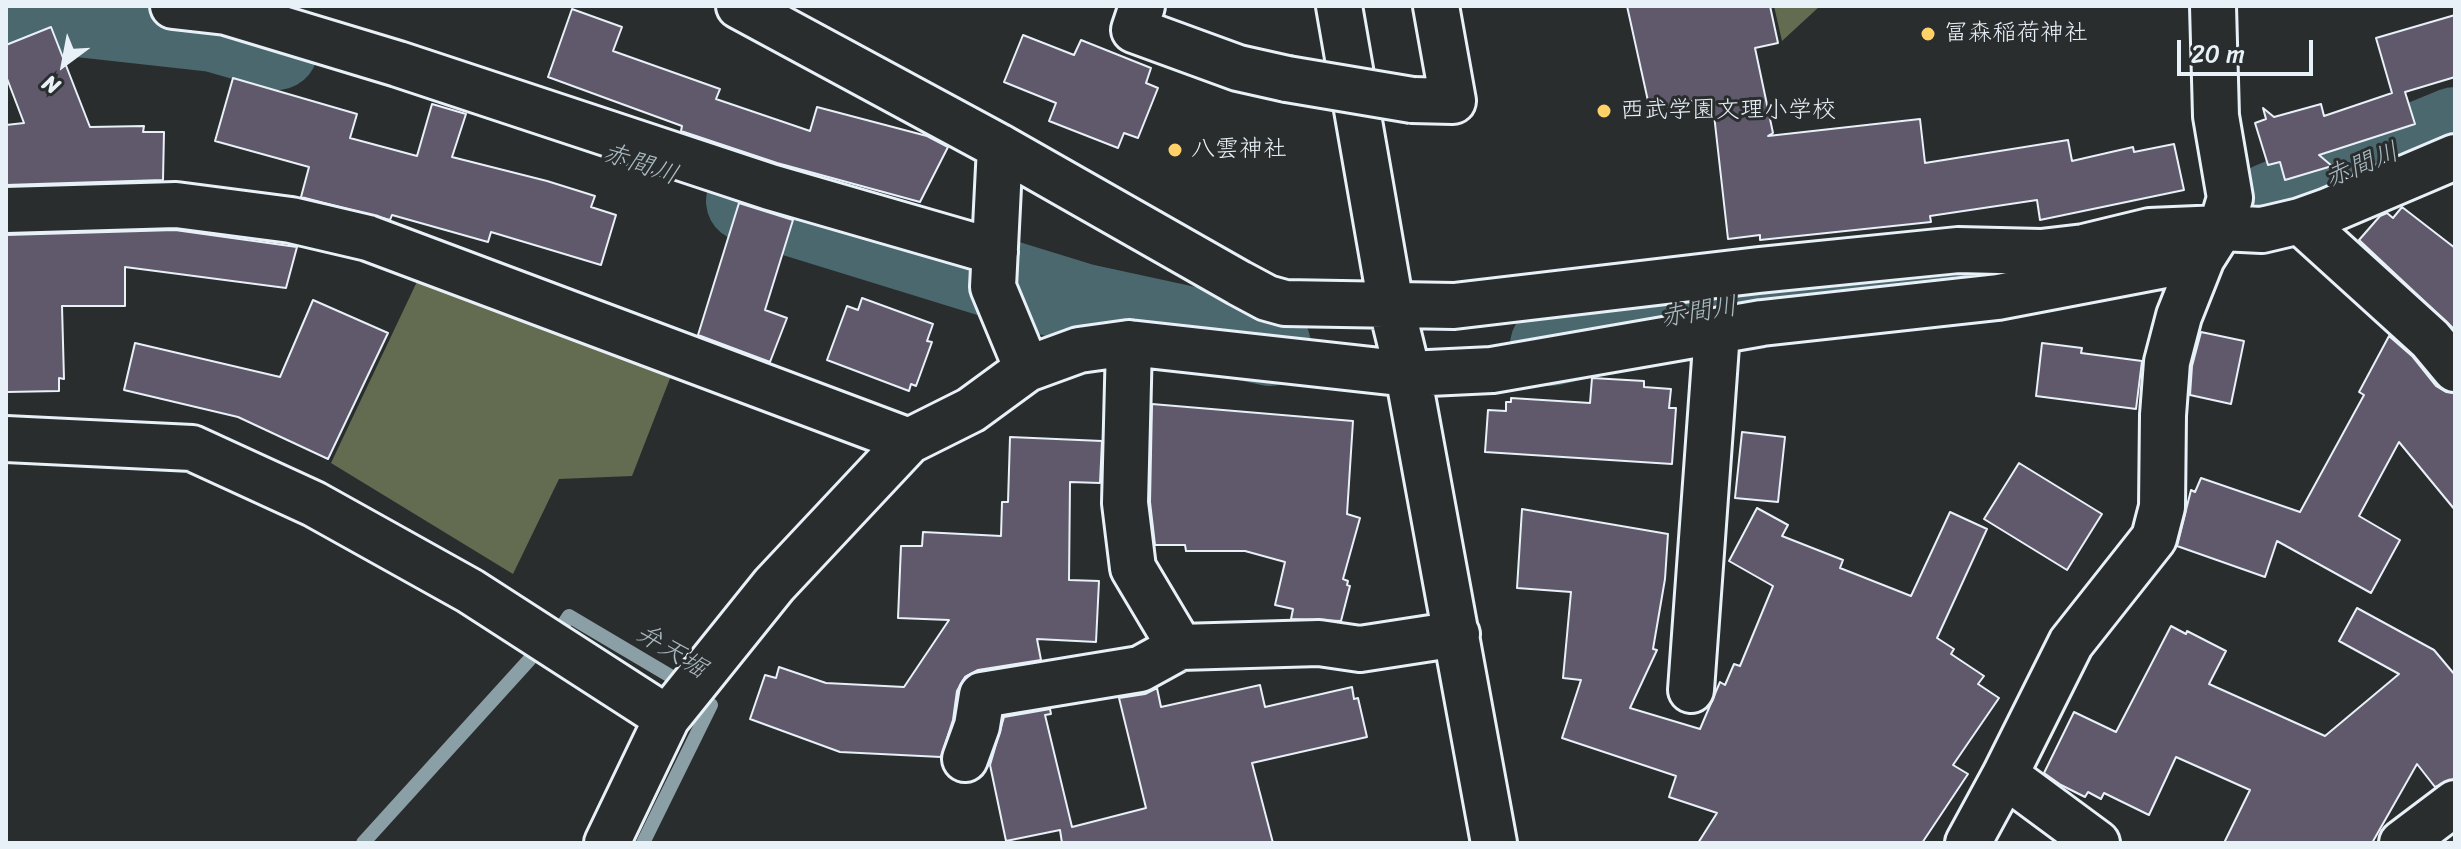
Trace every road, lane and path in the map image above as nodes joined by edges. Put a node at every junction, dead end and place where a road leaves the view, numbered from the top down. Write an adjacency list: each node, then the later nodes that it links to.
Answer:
1 (173, 6): 12 (street)
2 (739, 6): 7 (street)
3 (1142, 6): 5 (street, bridge)
4 (1339, 6): 14 (street)
5 (1436, 6)
6 (2213, 6): 11 (street)
7 (1000, 147): 12 (street); 14 (street)
8 (2455, 157): 10 (street)
9 (6, 210): 22 (street)
10 (2300, 221): 11 (street); 19 (street)
11 (2211, 243): 13 (street); 15 (street); 28 (street)
12 (994, 268): 18 (street)
13 (1759, 270): 14 (street); 15 (street)
14 (1391, 305): 20 (street)
15 (1762, 323): 16 (street)
16 (1717, 332): 20 (street); 25 (street)
17 (1129, 343): 18 (street); 20 (street); 24 (street)
18 (1027, 369): 22 (street)
19 (2455, 369)
20 (1408, 374): 23 (street)
21 (6, 439): 26 (street)
22 (909, 441): 26 (street)
23 (1457, 634): 24 (street); 31 (street)
24 (1180, 647): 27 (street)
25 (1691, 690)
26 (683, 699): 30 (street)
27 (965, 759)
28 (2005, 775): 32 (street); 33 (street)
29 (2455, 803): 34 (street)
30 (607, 843)
31 (1494, 843)
32 (1968, 843)
33 (2097, 843)
34 (2402, 843)

